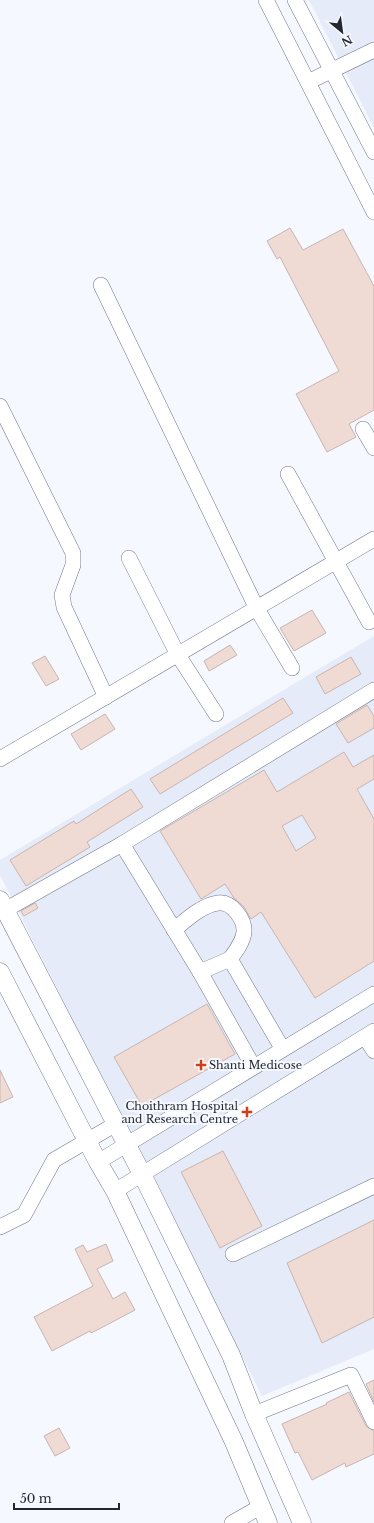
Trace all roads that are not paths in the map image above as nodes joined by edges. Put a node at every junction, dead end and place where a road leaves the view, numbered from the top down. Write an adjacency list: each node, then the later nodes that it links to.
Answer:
1 (266, 0): 5 (lane)
2 (295, 0): 4 (lane)
3 (374, 50): 4 (lane)
4 (332, 69): 5 (lane); 6 (lane)
5 (308, 82): 7 (lane)
6 (374, 152)
7 (374, 212)
8 (101, 285): 16 (lane)
9 (0, 406): 21 (lane)
10 (363, 429): 11 (lane)
11 (374, 448)
12 (288, 474): 15 (lane)
13 (374, 538): 15 (lane)
14 (128, 558): 18 (lane)
15 (336, 562): 16 (lane); 17 (lane)
16 (257, 609): 18 (lane); 19 (lane)
17 (369, 622)
18 (178, 655): 21 (lane); 22 (lane)
19 (292, 668)
20 (374, 690): 24 (lane)
21 (106, 697): 23 (lane)
22 (216, 714)
23 (0, 759)
24 (122, 844): 25 (lane); 26 (lane)
25 (3, 905): 35 (main road)
26 (174, 930): 27 (lane); 29 (lane)
27 (230, 960): 29 (lane); 32 (lane)
28 (0, 972): 36 (main road)
29 (200, 972): 34 (lane)
30 (374, 994): 32 (lane)
31 (370, 1034): 33 (lane); 39 (lane)
32 (282, 1048): 34 (lane)
33 (374, 1051)
34 (253, 1066): 37 (lane)
35 (116, 1124): 36 (lane); 37 (main road)
36 (87, 1141): 38 (main road); 42 (lane)
37 (127, 1146): 38 (lane); 39 (main road)
38 (98, 1162): 41 (main road)
39 (142, 1174): 41 (lane); 44 (main road)
40 (374, 1186): 43 (lane)
41 (115, 1191): 46 (main road)
42 (0, 1227)
43 (233, 1254)
44 (254, 1414): 45 (lane); 49 (main road)
45 (374, 1422)
46 (260, 1507): 47 (lane); 48 (main road)
47 (232, 1523)
48 (268, 1523)
49 (302, 1523)

